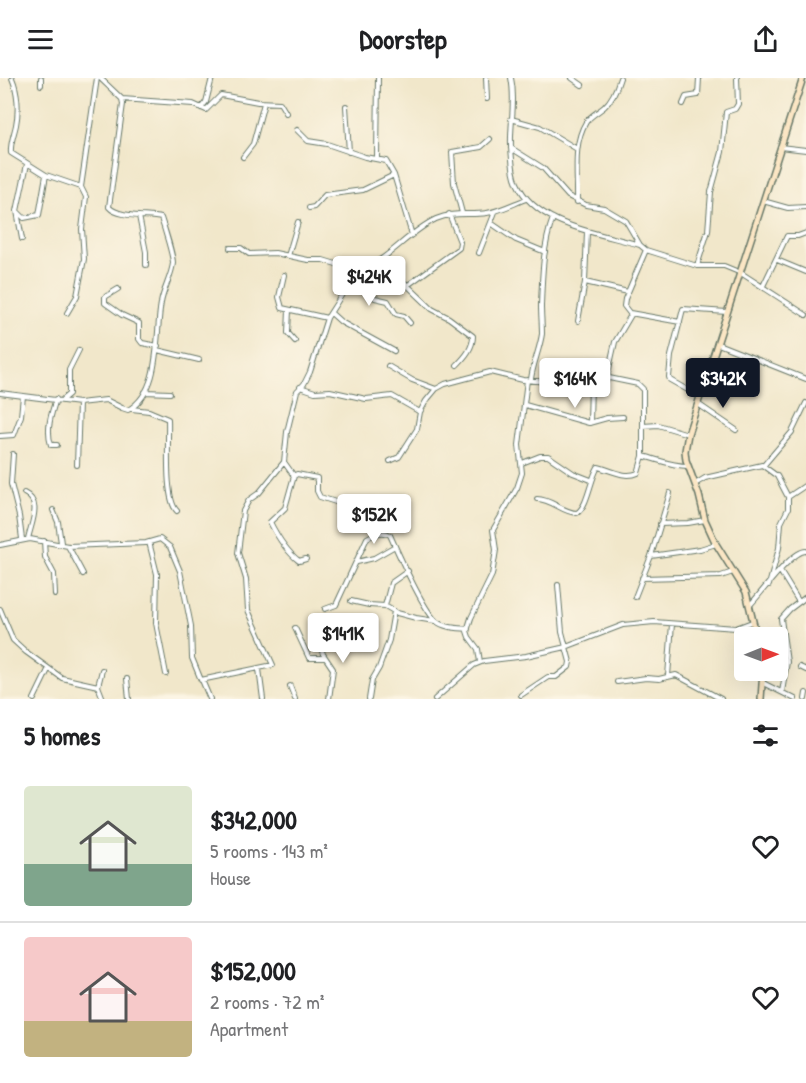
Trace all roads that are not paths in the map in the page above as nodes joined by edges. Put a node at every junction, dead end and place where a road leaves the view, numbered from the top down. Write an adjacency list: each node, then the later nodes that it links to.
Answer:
1 (12, 78): 32 (street)
2 (41, 78): 13 (street)
3 (98, 78): 15 (street); 35 (street)
4 (212, 78): 20 (street)
5 (378, 78): 31 (street)
6 (486, 78): 16 (street)
7 (511, 78): 22 (street)
8 (572, 78): 14 (street)
9 (620, 78): 27 (street)
10 (699, 78): 18 (street)
11 (737, 78): 62 (street)
12 (803, 78): 25 (street)
13 (41, 85)
14 (582, 85)
15 (122, 99): 20 (street); 45 (street)
16 (487, 99)
17 (264, 103): 20 (street); 21 (street); 30 (street)
18 (683, 104)
19 (346, 106): 29 (street)
20 (201, 108)
21 (286, 113)
22 (511, 119): 26 (street); 27 (street)
23 (297, 130): 29 (street)
24 (490, 139): 43 (street)
25 (780, 147): 28 (street); 37 (street)
26 (511, 148): 36 (street); 38 (street)
27 (577, 149): 38 (street)
28 (806, 150)
29 (349, 153): 31 (street)
30 (243, 157)
31 (377, 158): 34 (street)
32 (27, 164): 33 (street); 41 (street)
33 (46, 175): 35 (street); 41 (street)
34 (394, 175): 40 (street); 51 (street)
35 (81, 187): 75 (street)
36 (526, 199): 42 (street); 46 (street)
37 (763, 201): 39 (street); 66 (street)
38 (577, 202): 53 (street)
39 (806, 207)
40 (309, 208)
41 (17, 211): 52 (street)
42 (495, 211): 43 (street); 48 (street)
43 (462, 213): 44 (street)
44 (449, 214): 51 (street); 69 (street)
45 (139, 216): 61 (street); 85 (street)
46 (553, 218): 49 (street); 56 (street)
47 (298, 222): 58 (street)
48 (491, 223): 56 (street); 57 (street)
49 (587, 232): 53 (street); 68 (street)
50 (806, 233): 60 (street)
51 (412, 235): 59 (street)
52 (22, 239)
53 (640, 245): 55 (street)
54 (230, 248): 58 (street)
55 (646, 250): 62 (street); 72 (street)
56 (545, 252): 93 (street)
57 (479, 253)
58 (288, 256): 64 (street)
59 (381, 260): 63 (street); 69 (street)
60 (777, 260): 65 (street); 70 (street)
61 (146, 265)
62 (697, 266): 66 (street)
63 (363, 270): 64 (street); 82 (street)
64 (357, 271): 76 (street)
65 (806, 272)
66 (741, 273): 70 (street); 74 (street)
67 (284, 275): 73 (street)
68 (585, 282): 72 (street); 80 (street)
69 (408, 285): 89 (street)
70 (763, 286): 78 (street)
71 (118, 289): 85 (street)
72 (628, 292): 77 (street)
73 (289, 310): 79 (street); 83 (street)
74 (728, 312): 81 (street); 84 (street)
75 (67, 313)
76 (331, 313): 79 (street); 87 (street)
77 (630, 313): 81 (street); 91 (street)
78 (806, 315)
79 (327, 318): 95 (street)
80 (578, 321)
81 (680, 322): 101 (street)
82 (410, 323)
83 (294, 341)
84 (718, 344): 92 (street); 101 (street)
85 (157, 348): 88 (street); 97 (street)
86 (79, 350): 103 (street)
87 (394, 351)
88 (199, 360)
89 (457, 365)
90 (388, 366): 96 (street)
91 (609, 378): 94 (street); 112 (street)
92 (806, 379)
93 (529, 380): 94 (street); 96 (street); 107 (street)
94 (591, 384): 111 (street)
95 (300, 387): 109 (street); 120 (street)
96 (436, 389): 109 (street)
97 (145, 392): 99 (street); 108 (street)
98 (0, 393): 100 (street)
99 (170, 393)
100 (23, 396): 102 (street); 115 (street)
101 (700, 397): 106 (street)
102 (56, 399): 103 (street); 116 (street)
103 (63, 400): 104 (street)
104 (79, 403): 108 (street); 122 (street)
105 (806, 403): 123 (street)
106 (698, 404): 113 (street); 114 (street)
107 (525, 405): 111 (street); 121 (street)
108 (131, 409): 135 (street)
109 (420, 412): 119 (street)
110 (623, 417): 111 (street)
111 (590, 423)
112 (643, 426): 114 (street); 118 (street)
113 (736, 430)
114 (688, 434): 124 (street)
115 (0, 436)
116 (57, 445)
117 (13, 454): 138 (street)
118 (643, 456): 124 (street); 126 (street)
119 (390, 461)
120 (284, 462): 125 (street); 181 (street)
121 (522, 463): 126 (street); 175 (street)
122 (77, 465)
123 (764, 465): 127 (street); 131 (street)
124 (688, 466): 127 (street)
125 (294, 476): 133 (street); 149 (street)
126 (591, 480): 132 (street)
127 (695, 484): 136 (street)
128 (806, 484): 131 (street)
129 (24, 493): 139 (street)
130 (670, 494): 137 (street)
131 (788, 497): 157 (street)
132 (537, 499)
133 (348, 506)
134 (53, 510): 142 (street)
135 (177, 511)
136 (705, 520): 137 (street); 143 (street)
137 (660, 524): 148 (street)
138 (22, 539): 139 (street); 144 (street)
139 (28, 539): 140 (street)
140 (44, 541): 142 (street); 158 (street)
141 (149, 542): 145 (street); 185 (street); 188 (street)
142 (61, 544): 145 (street)
143 (716, 544): 148 (street); 153 (street)
144 (0, 545)
145 (68, 546): 154 (street)
146 (395, 546): 150 (street); 150 (street); 151 (street)
147 (806, 551): 152 (street)
148 (651, 556): 155 (street)
149 (306, 559)
150 (357, 562): 166 (street)
151 (408, 571): 164 (street); 168 (street)
152 (780, 571): 157 (street); 162 (street)
153 (735, 572): 155 (street); 163 (street)
154 (83, 574)
155 (642, 578): 159 (street)
156 (558, 585): 177 (street)
157 (769, 585): 163 (street)
158 (55, 595)
159 (635, 597)
160 (806, 597): 162 (street)
161 (351, 601): 164 (street)
162 (798, 602): 193 (street)
163 (750, 605): 169 (street)
164 (385, 606): 167 (street)
165 (0, 609): 183 (street)
166 (325, 609)
167 (394, 611): 168 (street); 203 (street)
168 (436, 621): 175 (street)
169 (752, 622): 171 (street); 172 (street)
170 (672, 624): 174 (street); 177 (street); 186 (street)
171 (739, 627)
172 (753, 627)
173 (295, 628): 178 (street)
174 (734, 628)
175 (468, 629): 179 (street)
176 (317, 636): 178 (street)
177 (566, 647): 179 (street); 195 (street)
178 (325, 658): 202 (street)
179 (480, 662): 204 (street)
180 (800, 667): 182 (street)
181 (259, 669): 188 (street); 200 (street)
182 (806, 669)
183 (48, 670): 191 (street); 196 (street)
184 (102, 670): 191 (street)
185 (166, 674)
186 (668, 676): 189 (street); 205 (street)
187 (127, 679): 198 (street)
188 (202, 680): 199 (street)
189 (618, 682)
190 (763, 683): 193 (street); 206 (street)
191 (98, 686): 197 (street)
192 (290, 687): 201 (street)
193 (782, 692): 207 (street)
194 (806, 693): 208 (street)
195 (521, 695)
196 (34, 699)
197 (103, 699)
198 (129, 699)
199 (210, 699)
200 (263, 699)
201 (295, 699)
202 (329, 699)
203 (369, 699)
204 (435, 699)
205 (721, 699)
206 (761, 699)
207 (795, 699)
208 (805, 699)

